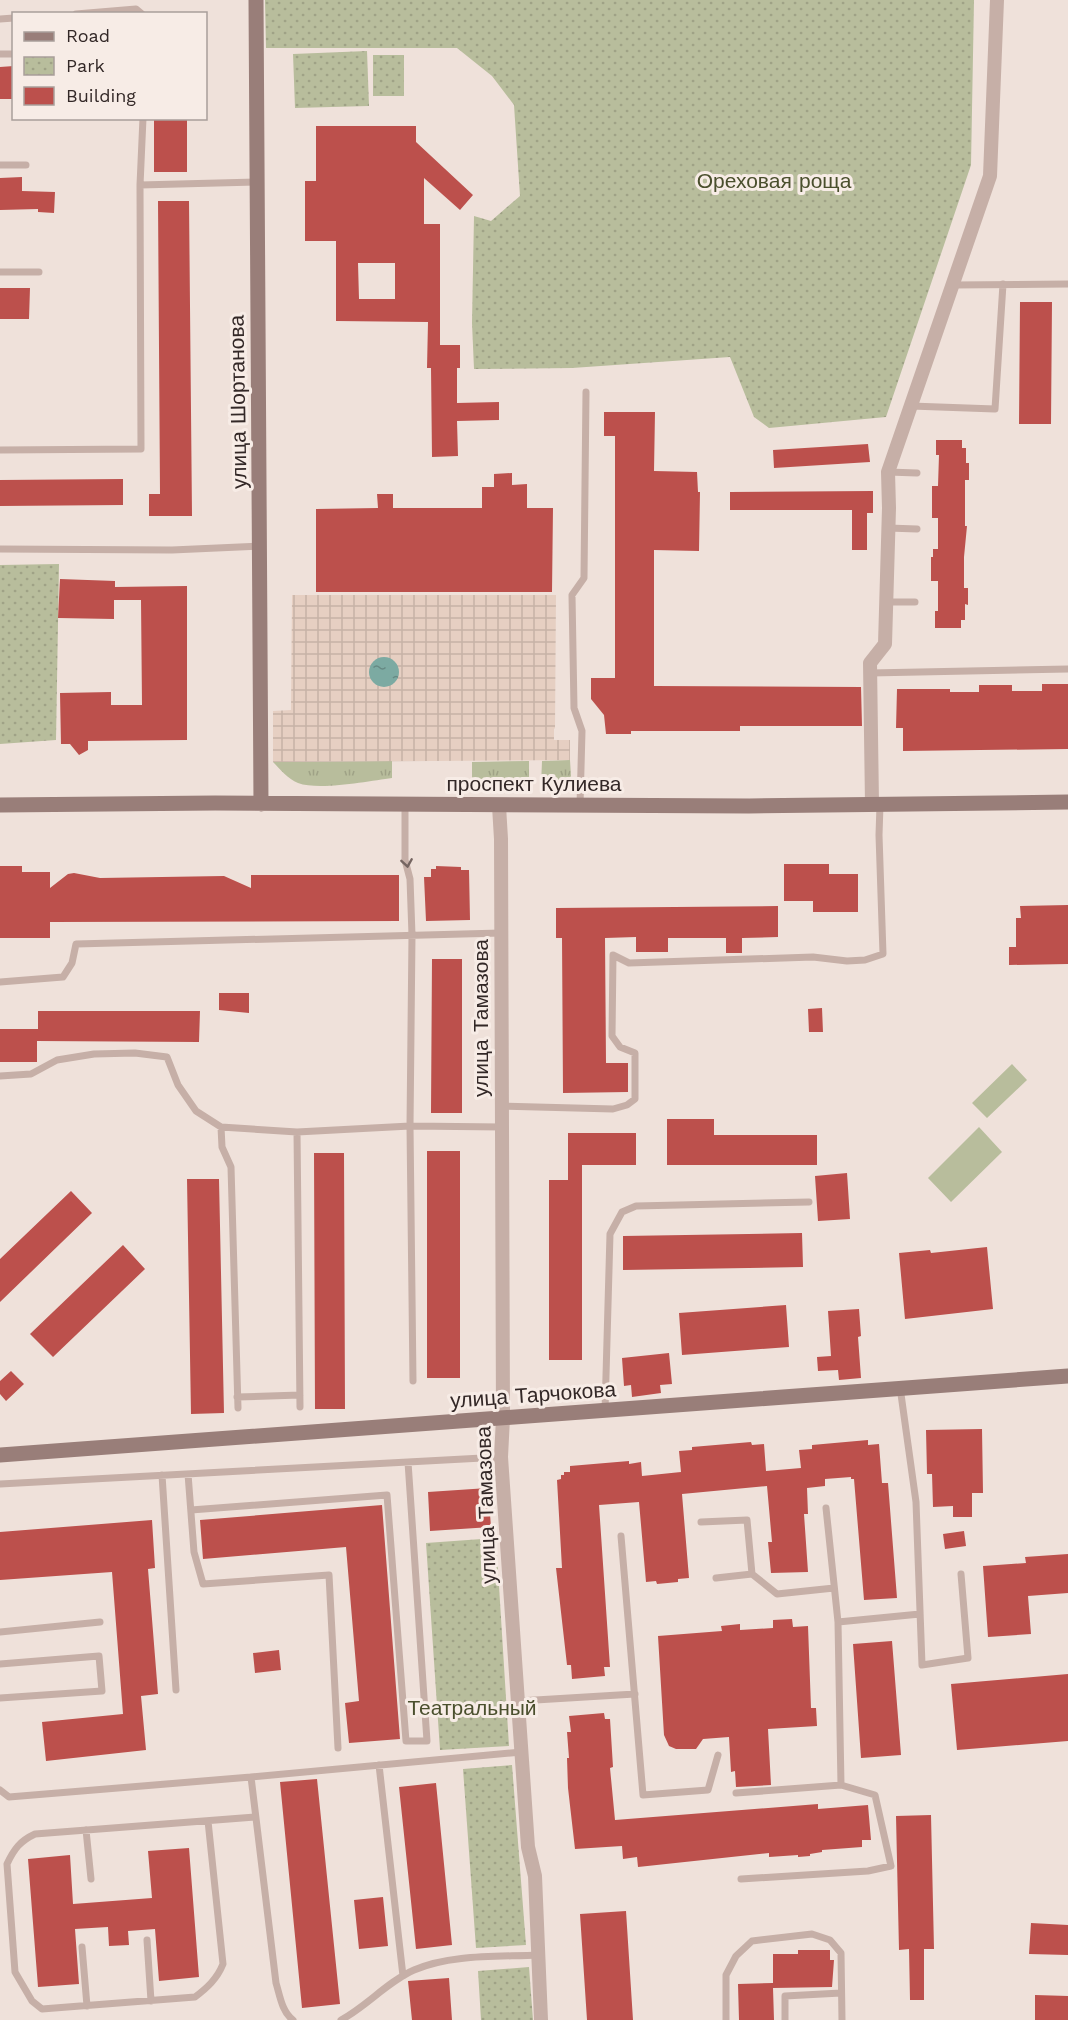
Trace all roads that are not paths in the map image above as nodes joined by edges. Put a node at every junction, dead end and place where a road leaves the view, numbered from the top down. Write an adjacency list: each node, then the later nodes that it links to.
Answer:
1 (256, 0): 8 (street, улица Шортанова)
2 (998, 0): 14 (street)
3 (100, 12): 4 (lane)
4 (140, 12)
5 (143, 120): 9 (lane)
6 (0, 165): 7 (lane)
7 (26, 165)
8 (256, 182): 9 (lane); 22 (street, улица Шортанова)
9 (140, 185): 17 (lane)
10 (0, 272): 11 (lane)
11 (39, 272)
12 (1003, 284): 13 (lane); 14 (lane); 16 (lane)
13 (1068, 284)
14 (953, 285): 16 (street)
15 (586, 392): 33 (lane)
16 (911, 406): 18 (street)
17 (0, 450)
18 (888, 472): 19 (lane); 20 (street)
19 (917, 472)
20 (888, 528): 21 (lane); 24 (street)
21 (917, 529)
22 (260, 546): 23 (lane); 29 (street, улица Шортанова)
23 (0, 549)
24 (886, 602): 25 (lane); 27 (street)
25 (915, 602)
26 (1068, 669): 27 (lane)
27 (870, 673): 30 (street)
28 (1068, 802): 30 (street, проспект Кулиева)
29 (261, 804): 31 (street, проспект Кулиева); 32 (street, проспект Кулиева)
30 (876, 804): 33 (street, проспект Кулиева); 39 (lane)
31 (0, 805)
32 (405, 805): 34 (street, проспект Кулиева); 36 (lane, one-way to 36)
33 (580, 805): 34 (street, проспект Кулиева)
34 (499, 806): 35 (street, улица Тамазова)
35 (501, 933): 36 (lane); 39 (street, улица Тамазова)
36 (412, 935): 37 (lane); 40 (lane)
37 (0, 982)
38 (0, 1076): 41 (lane)
39 (502, 1106): 42 (street, улица Тамазова)
40 (410, 1126): 42 (lane); 43 (lane); 46 (lane)
41 (221, 1127): 43 (lane); 49 (lane)
42 (502, 1127): 53 (street, улица Тамазова)
43 (297, 1132): 48 (lane)
44 (809, 1202): 52 (lane)
45 (1068, 1376): 47 (street, улица Тарчокова)
46 (413, 1381)
47 (900, 1387): 52 (street, улица Тарчокова); 68 (lane)
48 (300, 1395): 49 (lane); 50 (lane)
49 (237, 1397): 51 (lane)
50 (300, 1407)
51 (238, 1408)
52 (605, 1411): 53 (street, улица Тарчокова)
53 (503, 1418): 54 (street, улица Тарчокова); 55 (street, улица Тамазова)
54 (0, 1455)
55 (501, 1457): 56 (lane); 76 (street, улица Тамазова)
56 (408, 1462): 57 (lane); 61 (lane)
57 (188, 1473): 58 (lane); 61 (lane)
58 (162, 1475): 59 (lane); 73 (lane)
59 (0, 1484)
60 (826, 1508): 67 (lane)
61 (191, 1510): 77 (lane)
62 (701, 1522): 64 (lane)
63 (621, 1536): 74 (lane)
64 (752, 1574): 66 (lane); 67 (lane)
65 (961, 1574): 68 (lane)
66 (716, 1578)
67 (834, 1588): 70 (lane)
68 (920, 1614): 70 (lane)
69 (100, 1622): 71 (lane)
70 (838, 1622): 82 (lane)
71 (0, 1632)
72 (0, 1664): 75 (lane)
73 (176, 1690)
74 (634, 1694): 76 (lane); 79 (lane)
75 (0, 1698)
76 (519, 1701): 78 (street, улица Тамазова)
77 (338, 1748)
78 (522, 1752): 80 (lane); 92 (street, улица Тамазова)
79 (718, 1755)
80 (379, 1765): 81 (lane); 93 (lane)
81 (250, 1777): 83 (lane); 85 (lane)
82 (842, 1785): 84 (lane); 89 (lane)
83 (0, 1790)
84 (736, 1792)
85 (255, 1816): 86 (lane); 98 (lane)
86 (208, 1821): 87 (lane); 95 (lane)
87 (86, 1830): 88 (lane); 96 (lane)
88 (91, 1879)
89 (741, 1879)
90 (147, 1940): 95 (lane)
91 (82, 1947): 96 (lane)
92 (538, 1955): 93 (lane); 101 (street, улица Тамазова)
93 (404, 1976): 97 (lane)
94 (841, 1993): 102 (lane); 103 (lane); 104 (lane)
95 (151, 2001): 96 (lane)
96 (87, 2006)
97 (357, 2012): 99 (lane); 100 (lane)
98 (293, 2020)
99 (340, 2020)
100 (357, 2020)
101 (541, 2020)
102 (726, 2020)
103 (785, 2020)
104 (842, 2020)

